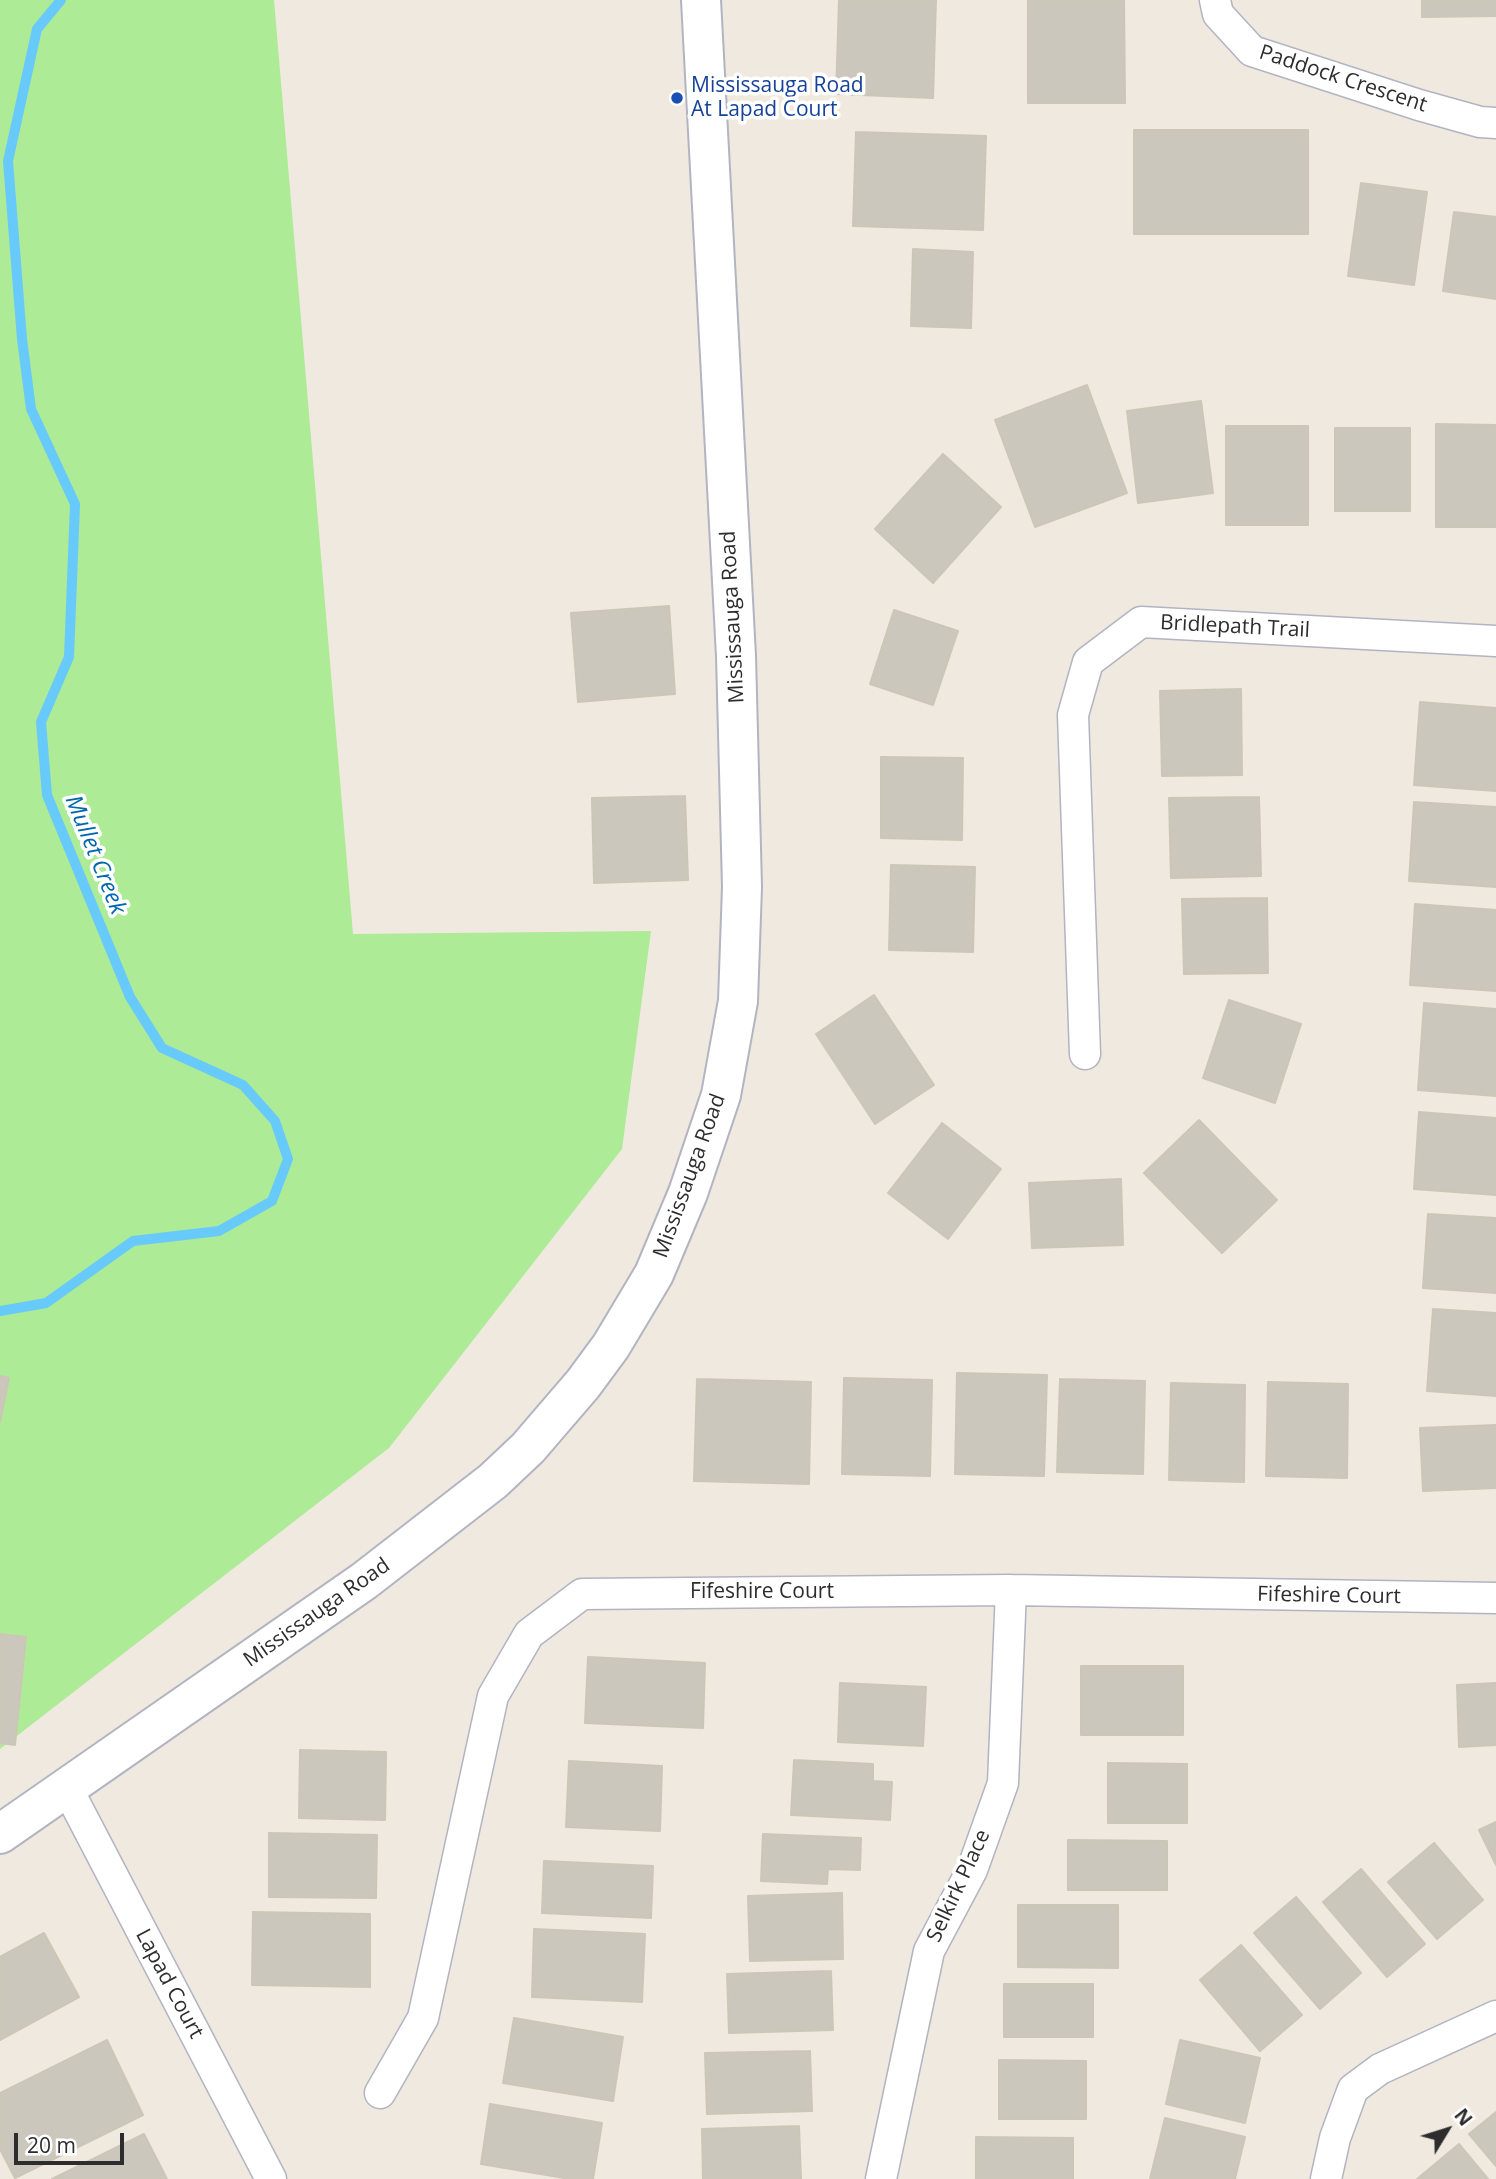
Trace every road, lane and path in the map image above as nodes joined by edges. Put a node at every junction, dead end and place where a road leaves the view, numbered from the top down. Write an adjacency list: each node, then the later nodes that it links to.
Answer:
1 (701, 0): 8 (main road, Mississauga Road)
2 (1215, 0): 3 (street, Paddock Crescent)
3 (1496, 123)
4 (1496, 640): 5 (street, Bridlepath Trail)
5 (1085, 1054)
6 (1011, 1590): 7 (street, Fifeshire Court); 11 (street, Fifeshire Court); 13 (street, Selkirk Place)
7 (1496, 1598)
8 (67, 1788): 9 (main road, Mississauga Road); 12 (street, Lapad Court)
9 (0, 1834)
10 (1496, 2016): 14 (street)
11 (380, 2093)
12 (271, 2179)
13 (881, 2179)
14 (1326, 2179)

